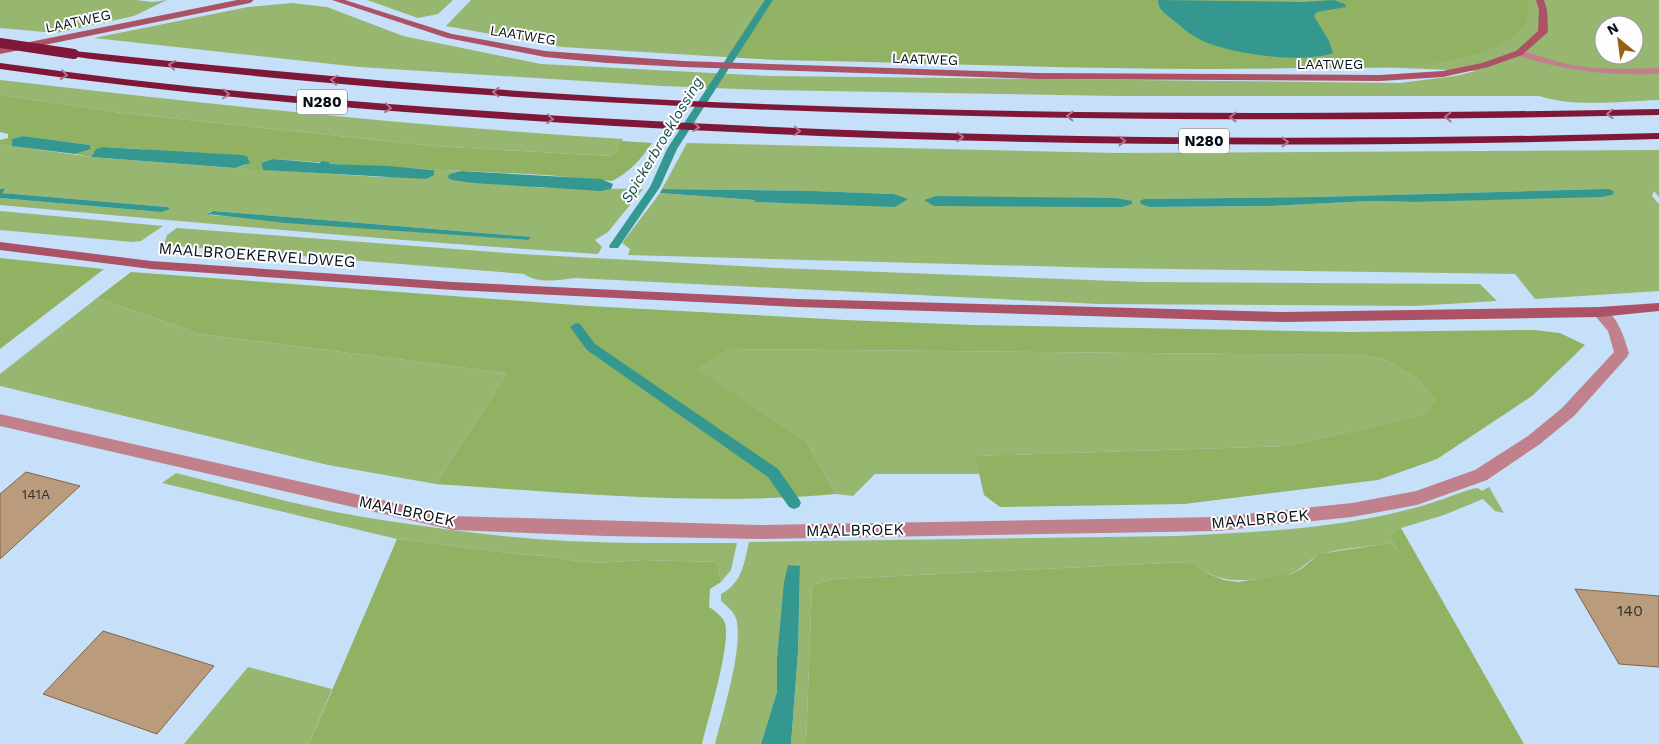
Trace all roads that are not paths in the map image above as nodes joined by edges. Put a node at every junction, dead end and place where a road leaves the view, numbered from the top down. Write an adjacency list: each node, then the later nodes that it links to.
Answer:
1 (250, 0): 5 (street, LAATWEG)
2 (336, 0): 6 (street, LAATWEG)
3 (1540, 0): 6 (street)
4 (0, 43): 9 (highway, N280, one-way to 4, bridge)
5 (0, 51)
6 (1519, 53): 8 (street)
7 (0, 66): 10 (highway, N280, one-way to 10)
8 (1659, 72)
9 (1659, 112)
10 (1659, 136)
11 (0, 246): 13 (street, MAALBROEKERVELDWEG)
12 (1659, 307): 13 (street)
13 (1599, 312): 14 (street, MAALBROEK)
14 (0, 420)

